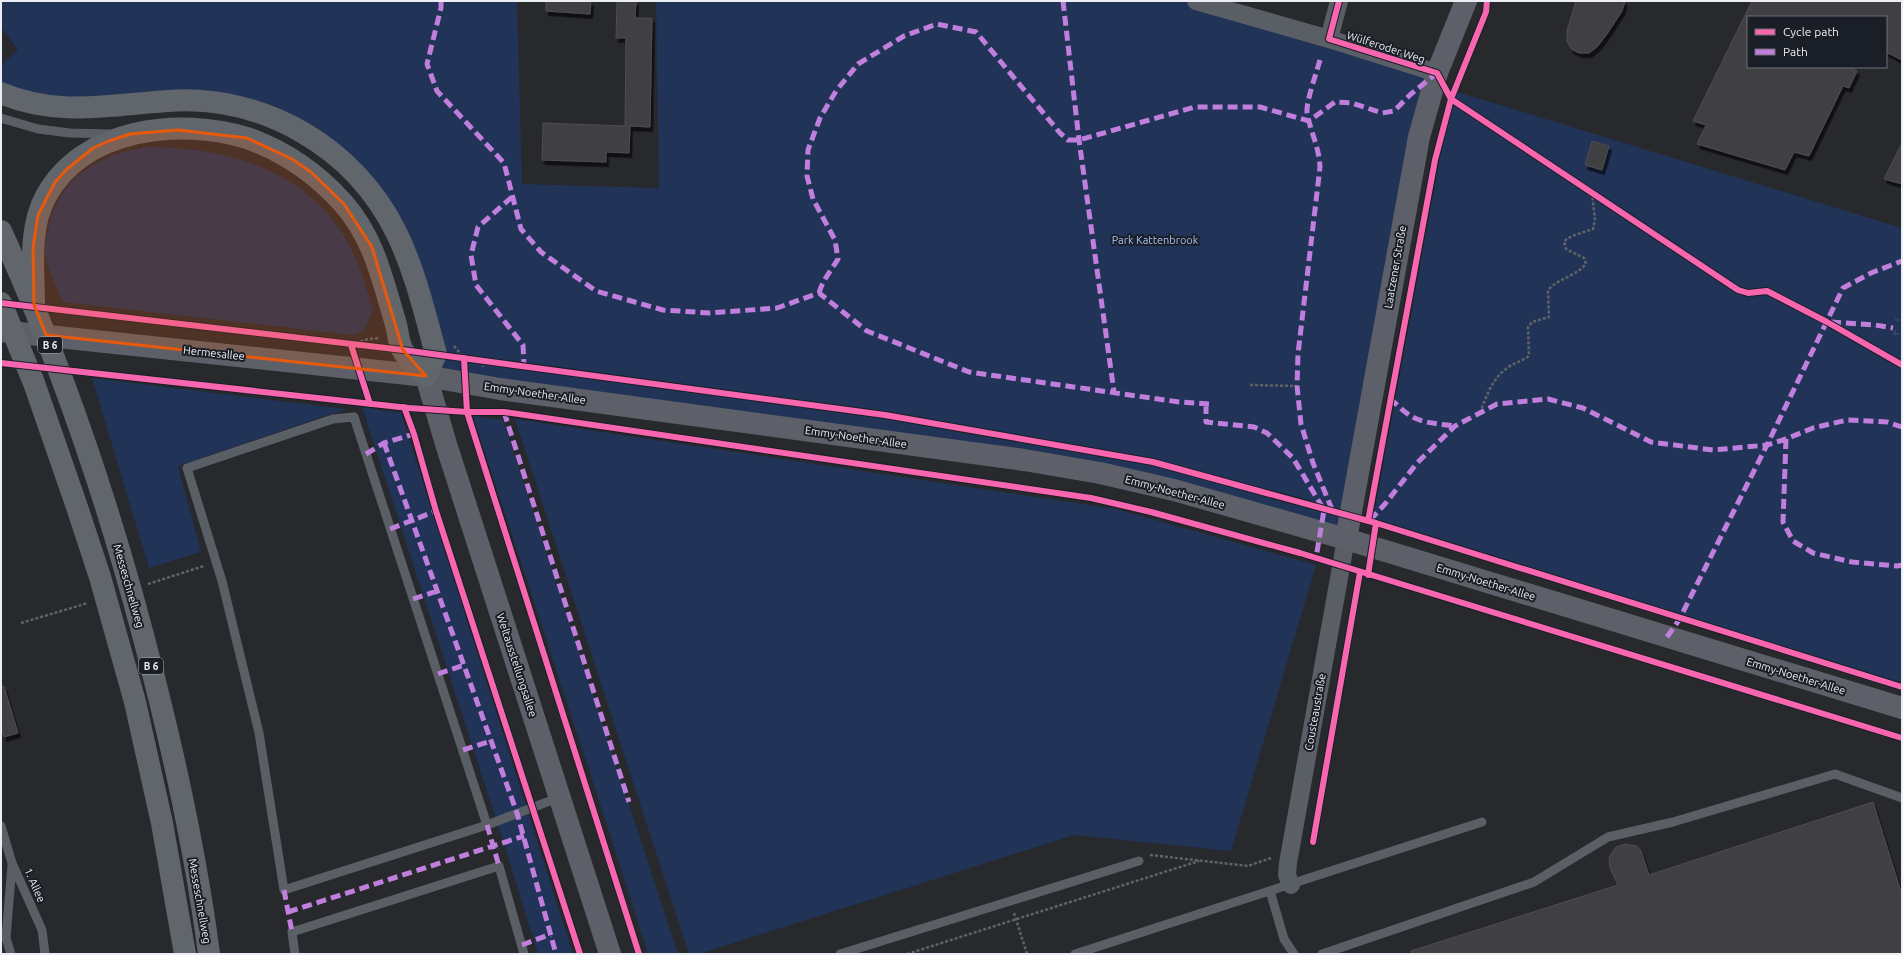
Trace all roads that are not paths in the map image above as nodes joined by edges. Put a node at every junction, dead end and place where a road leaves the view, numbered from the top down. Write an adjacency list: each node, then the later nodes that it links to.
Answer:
1 (1196, 1): 4 (street, Wülferoder Weg)
2 (1339, 1): 4 (street)
3 (1466, 1): 5 (main road, Laatzener Straße)
4 (1329, 39): 5 (street, Wülferoder Weg)
5 (1437, 73): 14 (main road, Laatzener Straße)
6 (1, 93): 13 (highway)
7 (1, 118): 8 (lane)
8 (130, 134): 10 (highway); 13 (highway)
9 (1, 231): 10 (highway, Messeschnellweg / B 6)
10 (32, 295): 28 (highway, Messeschnellweg / B 6)
11 (1, 303): 27 (highway, B 6)
12 (1, 330): 13 (main road, Hermesallee)
13 (426, 376): 14 (main road, Emmy-Noether-Allee); 16 (main road, Weltausstellungsallee)
14 (1346, 539): 15 (main road, Emmy-Noether-Allee); 23 (street, Cousteaustraße)
15 (1902, 708)
16 (560, 797): 19 (lane); 31 (main road, Weltausstellungsallee)
17 (1902, 798): 35 (lane)
18 (1482, 822): 23 (lane)
19 (487, 825): 19 (lane)
20 (1, 826): 22 (lane, 1. Allee)
21 (1139, 861): 32 (lane)
22 (12, 863): 25 (lane); 26 (lane, 1. Allee)
23 (1291, 884): 24 (lane)
24 (1270, 891): 33 (lane); 34 (lane)
25 (11, 954)
26 (45, 954)
27 (185, 954)
28 (209, 954)
29 (294, 954): 30 (lane)
30 (524, 954)
31 (610, 954)
32 (840, 954)
33 (1075, 954)
34 (1294, 954)
35 (1322, 954)

